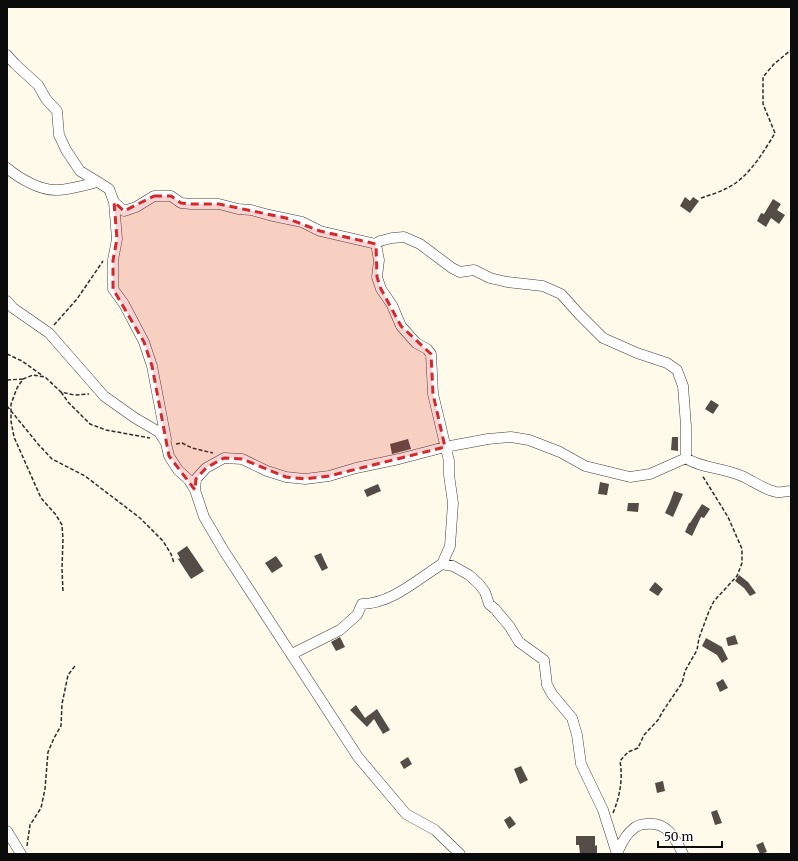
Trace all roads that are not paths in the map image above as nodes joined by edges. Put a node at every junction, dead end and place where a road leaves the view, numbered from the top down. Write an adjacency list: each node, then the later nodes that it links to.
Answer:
1 (7, 55): 3 (street)
2 (7, 168): 3 (street)
3 (98, 182): 4 (street)
4 (114, 202): 5 (street); 7 (street)
5 (376, 244): 8 (street); 9 (street)
6 (7, 301): 7 (street)
7 (166, 443): 10 (street)
8 (445, 447): 9 (street); 10 (street); 12 (street)
9 (689, 461): 11 (street)
10 (195, 490): 13 (street)
11 (791, 491)
12 (442, 564): 13 (street); 17 (street)
13 (292, 654): 16 (street)
14 (7, 832): 15 (street)
15 (24, 851)
16 (460, 854)
17 (617, 854): 18 (street)
18 (683, 854)

